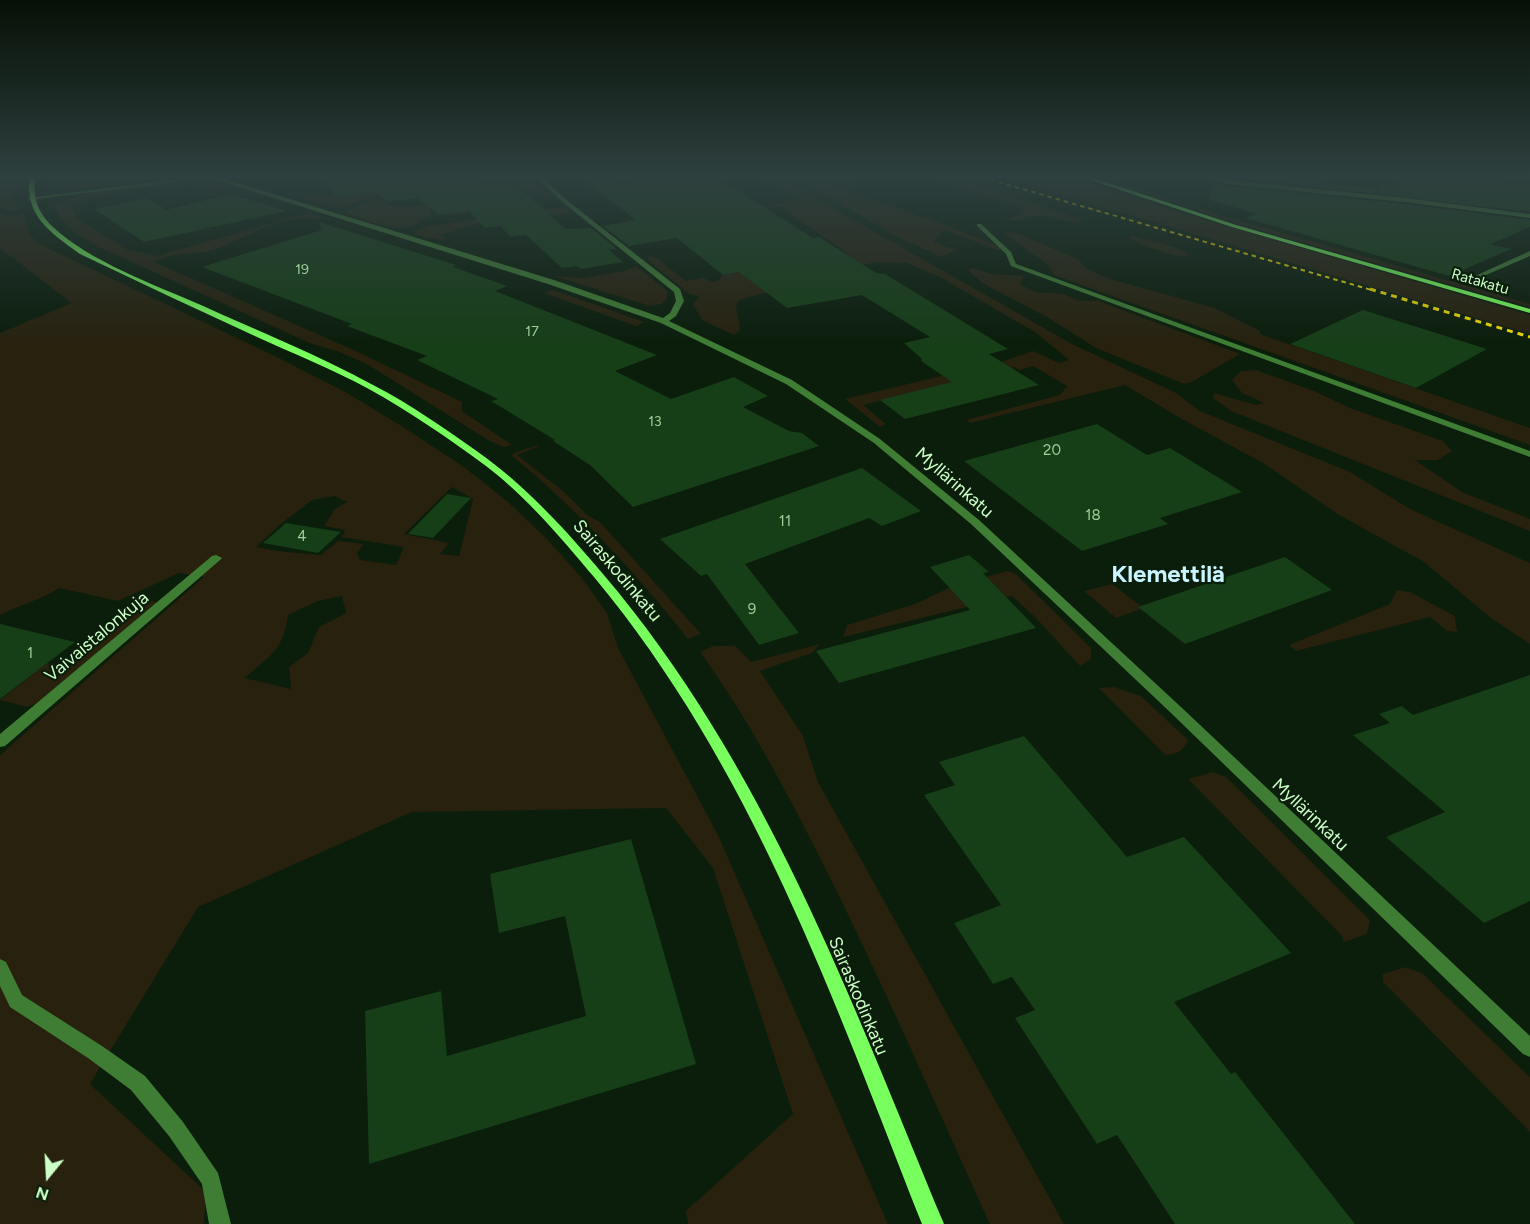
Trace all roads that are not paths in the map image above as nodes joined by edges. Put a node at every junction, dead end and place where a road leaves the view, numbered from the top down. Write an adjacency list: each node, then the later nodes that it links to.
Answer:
1 (54, 232): 16 (main road, Sairaskodinkatu)
2 (394, 232): 9 (street, Myllärinkatu)
3 (603, 232): 9 (street)
4 (987, 232): 10 (street)
5 (1255, 232): 8 (main road, Ratakatu)
6 (1530, 253): 7 (street)
7 (1477, 277)
8 (1530, 311)
9 (664, 321): 14 (street, Myllärinkatu)
10 (1530, 454)
11 (216, 558): 12 (street, Vaivaistalonkuja)
12 (0, 742)
13 (0, 967): 15 (street)
14 (1530, 1048)
15 (220, 1224)
16 (933, 1224)

